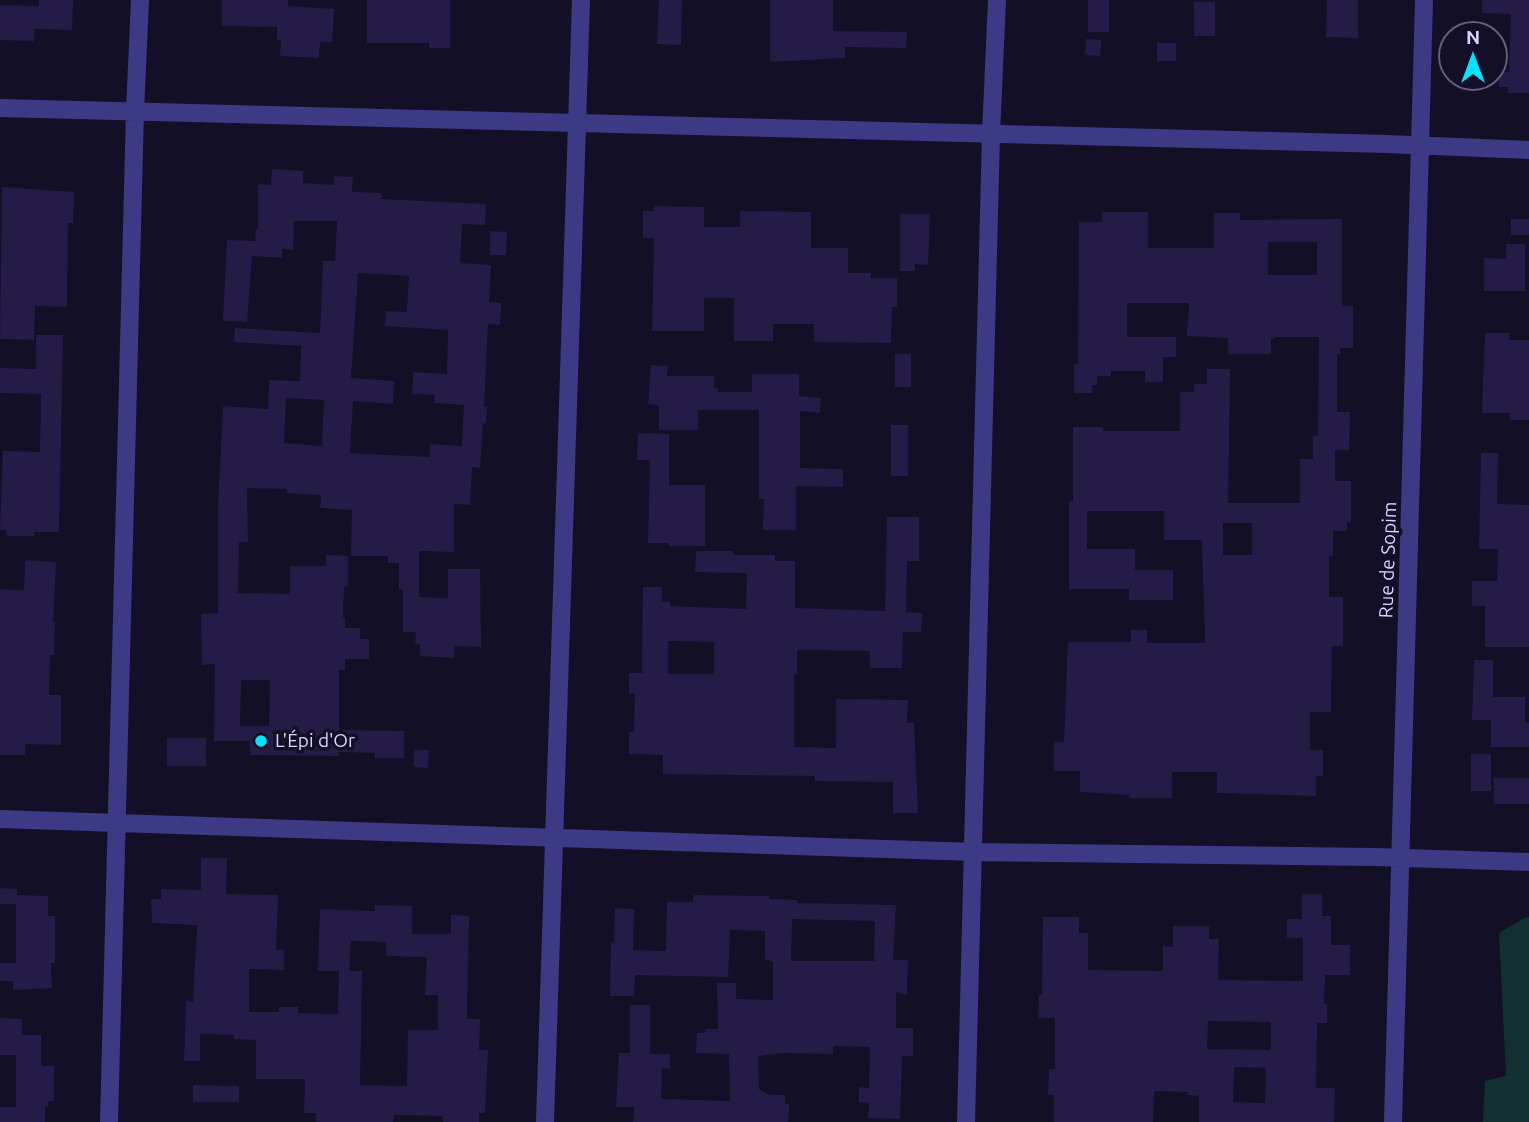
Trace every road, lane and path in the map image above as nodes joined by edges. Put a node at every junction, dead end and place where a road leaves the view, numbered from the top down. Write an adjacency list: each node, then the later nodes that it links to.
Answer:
1 (140, 0): 6 (street)
2 (581, 0): 7 (street)
3 (997, 0): 8 (street)
4 (1423, 0): 9 (street, Rue de Sopim)
5 (0, 108): 6 (street)
6 (135, 111): 7 (street); 12 (street)
7 (579, 123): 8 (street); 13 (street)
8 (991, 134): 9 (street); 14 (street)
9 (1419, 145): 10 (street); 15 (street, Rue de Sopim)
10 (1529, 150)
11 (0, 819): 12 (street)
12 (116, 822): 13 (street); 17 (street)
13 (556, 837): 14 (street); 18 (street)
14 (974, 852): 15 (street); 19 (street)
15 (1401, 858): 16 (street); 20 (street, Rue de Sopim)
16 (1529, 862)
17 (109, 1122)
18 (545, 1122)
19 (966, 1122)
20 (1393, 1122)

